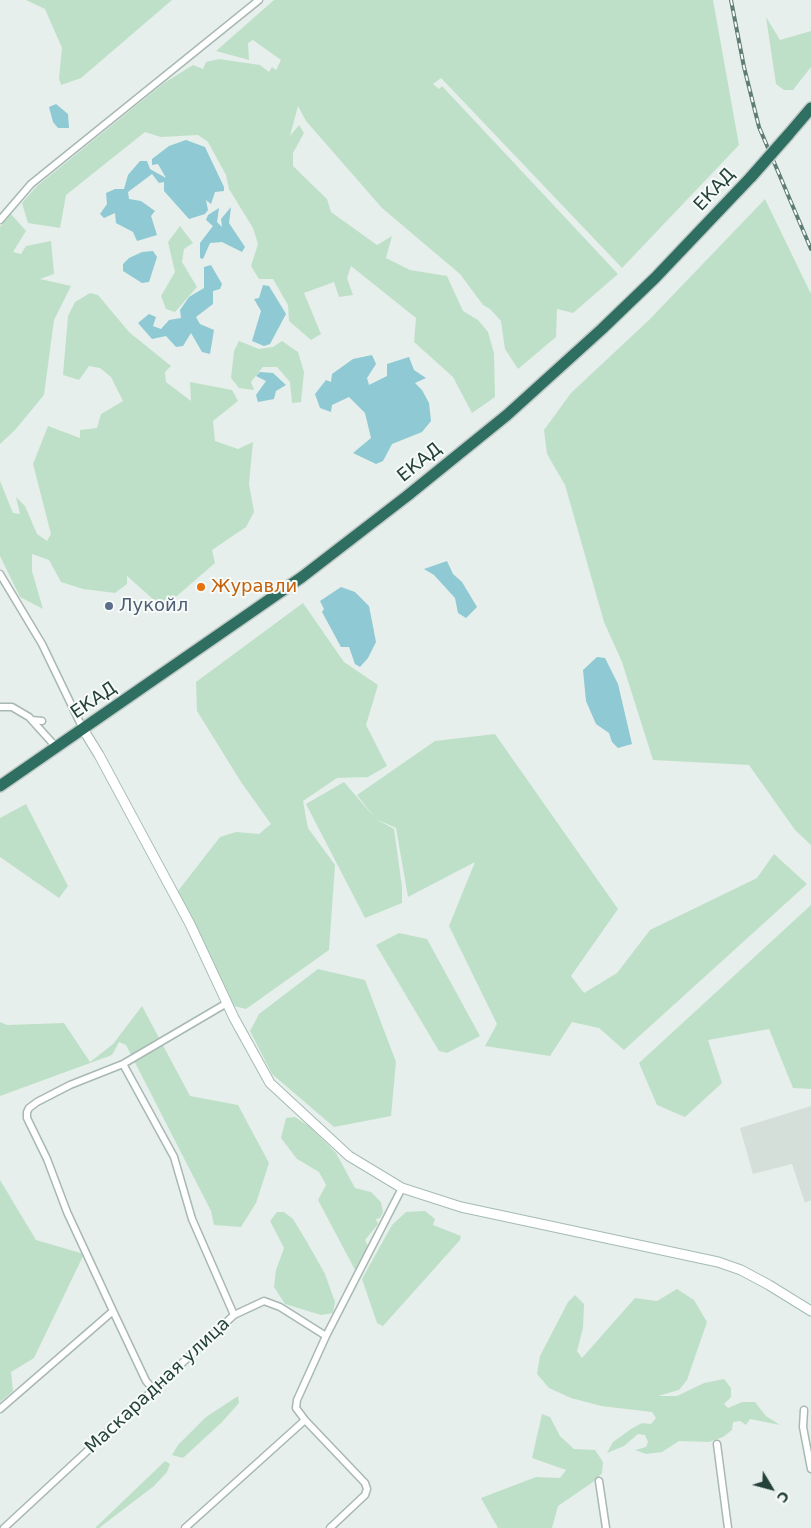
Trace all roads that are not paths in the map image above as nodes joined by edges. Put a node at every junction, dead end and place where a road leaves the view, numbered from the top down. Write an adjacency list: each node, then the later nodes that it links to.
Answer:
1 (259, 0): 3 (street)
2 (811, 108): 8 (highway, ЕКАД, bridge)
3 (0, 220)
4 (0, 574): 8 (street)
5 (0, 707): 6 (street)
6 (32, 720): 7 (street); 9 (street)
7 (42, 721)
8 (83, 730): 9 (highway, ЕКАД); 11 (street)
9 (56, 747): 10 (highway, ЕКАД)
10 (0, 786)
11 (227, 1003): 12 (street); 13 (street)
12 (123, 1064): 14 (street); 16 (street)
13 (402, 1188): 15 (street); 17 (street)
14 (113, 1311): 18 (street); 19 (street)
15 (811, 1311)
16 (234, 1315): 17 (street, Маскарадная улица); 18 (street, Маскарадная улица)
17 (326, 1336): 21 (street)
18 (154, 1390): 25 (street, Маскарадная улица)
19 (0, 1409)
20 (804, 1410): 23 (street)
21 (305, 1420): 26 (street); 27 (street)
22 (716, 1444): 29 (street)
23 (811, 1469)
24 (599, 1481): 28 (street)
25 (4, 1528)
26 (185, 1528)
27 (330, 1528)
28 (606, 1528)
29 (728, 1528)

